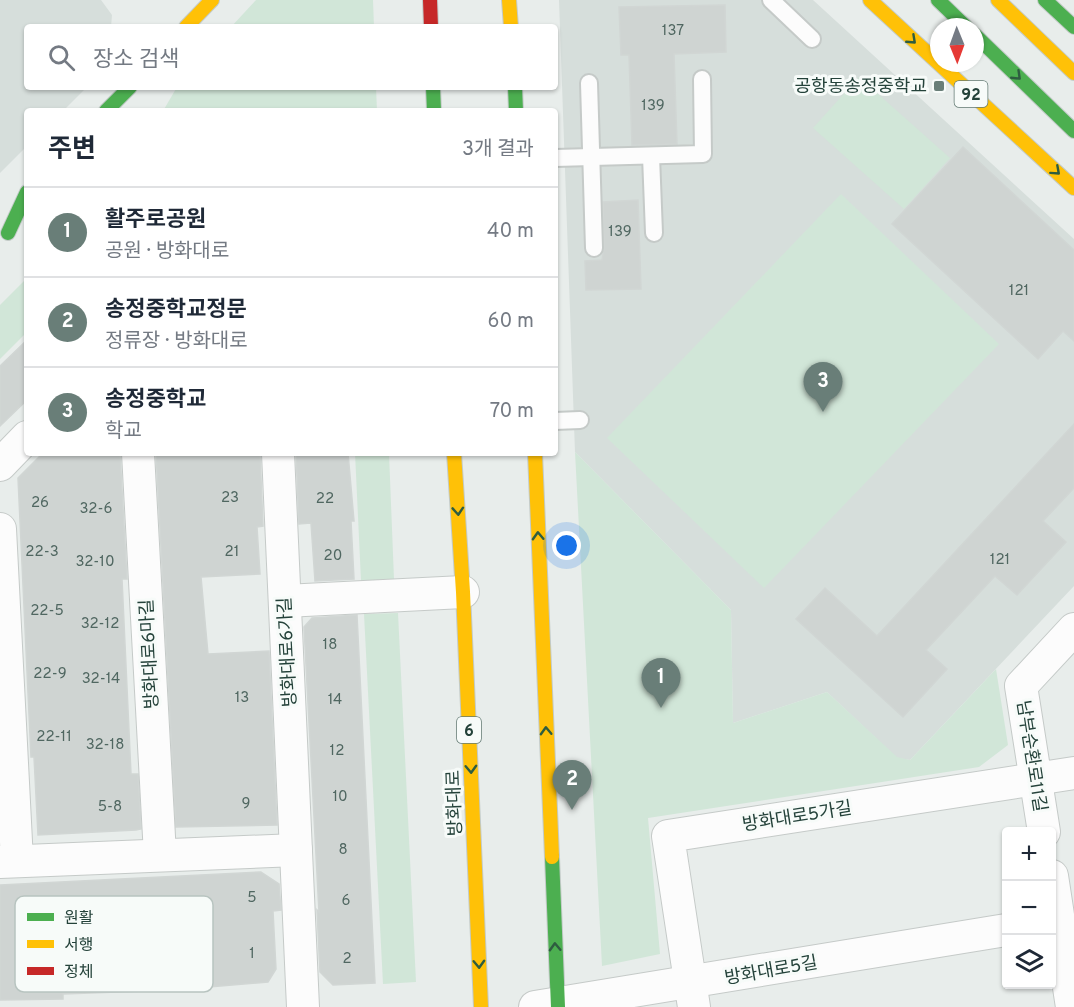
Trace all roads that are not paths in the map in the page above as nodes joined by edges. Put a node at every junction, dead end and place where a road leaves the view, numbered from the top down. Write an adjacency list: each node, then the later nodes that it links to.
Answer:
1 (212, 0): 10 (main road)
2 (430, 0): 11 (main road)
3 (509, 0): 12 (main road)
4 (771, 0): 14 (lane)
5 (870, 0): 29 (main road, 92, one-way to 29)
6 (938, 0): 9 (main road)
7 (998, 0): 16 (main road)
8 (1045, 0): 13 (main road)
9 (957, 18)
10 (189, 24)
11 (431, 24)
12 (511, 24)
13 (1074, 27)
14 (812, 39)
15 (984, 44): 25 (main road, 92, one-way to 25)
16 (1074, 73)
17 (702, 79): 26 (lane)
18 (589, 83): 27 (lane)
19 (127, 90): 22 (main road)
20 (433, 90): 23 (main road)
21 (515, 90): 24 (main road)
22 (109, 108)
23 (434, 108)
24 (516, 108)
25 (1074, 131)
26 (651, 156): 27 (lane); 32 (lane)
27 (591, 157): 28 (lane); 34 (lane)
28 (558, 158)
29 (1074, 188)
30 (24, 198): 33 (main road)
31 (24, 226): 33 (main road)
32 (654, 233)
33 (4, 237)
34 (594, 248)
35 (580, 420): 36 (lane)
36 (558, 421)
37 (24, 440): 42 (street)
38 (138, 456): 51 (street, 방화대로6마길)
39 (278, 456): 45 (street, 방화대로6가길)
40 (454, 456): 44 (main road, 방화대로 / 6, one-way to 44)
41 (535, 456): 57 (main road, one-way to 41)
42 (0, 465)
43 (0, 529): 52 (street)
44 (463, 592): 45 (street); 59 (main road, 방화대로 / 6, one-way to 59)
45 (285, 601): 50 (street, 방화대로6가길)
46 (1074, 629): 48 (street, 남부순환로11길)
47 (1074, 773): 48 (street, 방화대로5가길)
48 (1036, 779): 49 (street, 남부순환로11길); 56 (street, 방화대로5가길)
49 (1043, 827)
50 (296, 850): 51 (street); 58 (street, 방화대로6가길)
51 (160, 855): 52 (street)
52 (9, 861)
53 (1053, 881): 54 (street)
54 (1061, 921): 60 (street)
55 (1002, 931): 56 (street, 방화대로5길)
56 (692, 995): 57 (street, 방화대로5길)
57 (550, 1006)
58 (303, 1007)
59 (481, 1007)
60 (1072, 1007)

